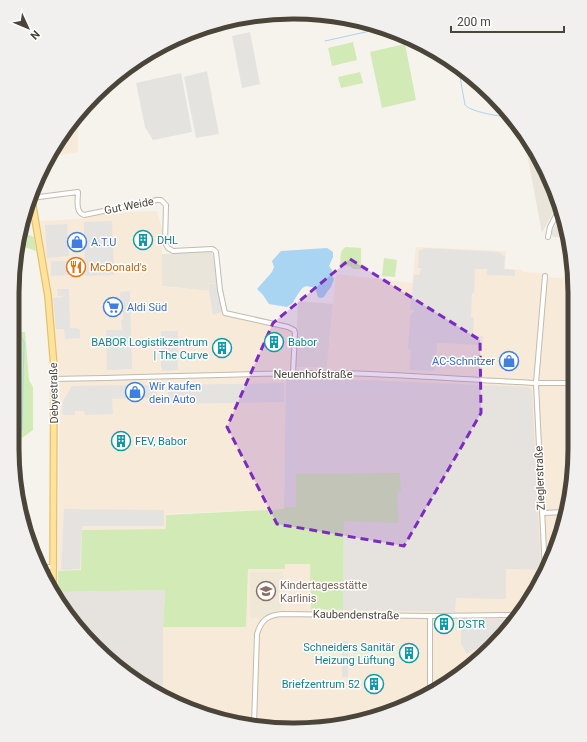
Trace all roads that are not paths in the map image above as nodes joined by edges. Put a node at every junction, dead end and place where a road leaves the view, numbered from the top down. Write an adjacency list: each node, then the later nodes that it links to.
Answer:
1 (37, 195): 6 (street, Gut Weide)
2 (33, 208): 7 (main road, Debyestraße)
3 (556, 215): 4 (street)
4 (548, 237)
5 (545, 276): 8 (street, Zieglerstraße)
6 (293, 373): 7 (street, Neuenhofstraße); 8 (street, Neuenhofstraße)
7 (54, 379): 14 (main road, Debyestraße)
8 (536, 383): 9 (street, Neuenhofstraße); 11 (street, Zieglerstraße)
9 (568, 384)
10 (561, 512): 11 (street)
11 (542, 513): 12 (street, Zieglerstraße)
12 (544, 560)
13 (45, 566): 14 (street)
14 (54, 567): 15 (main road, Debyestraße)
15 (53, 581)
16 (512, 615): 17 (street, Kaubendenstraße)
17 (430, 616): 18 (street); 19 (street, Kaubendenstraße)
18 (430, 687)
19 (254, 720)

